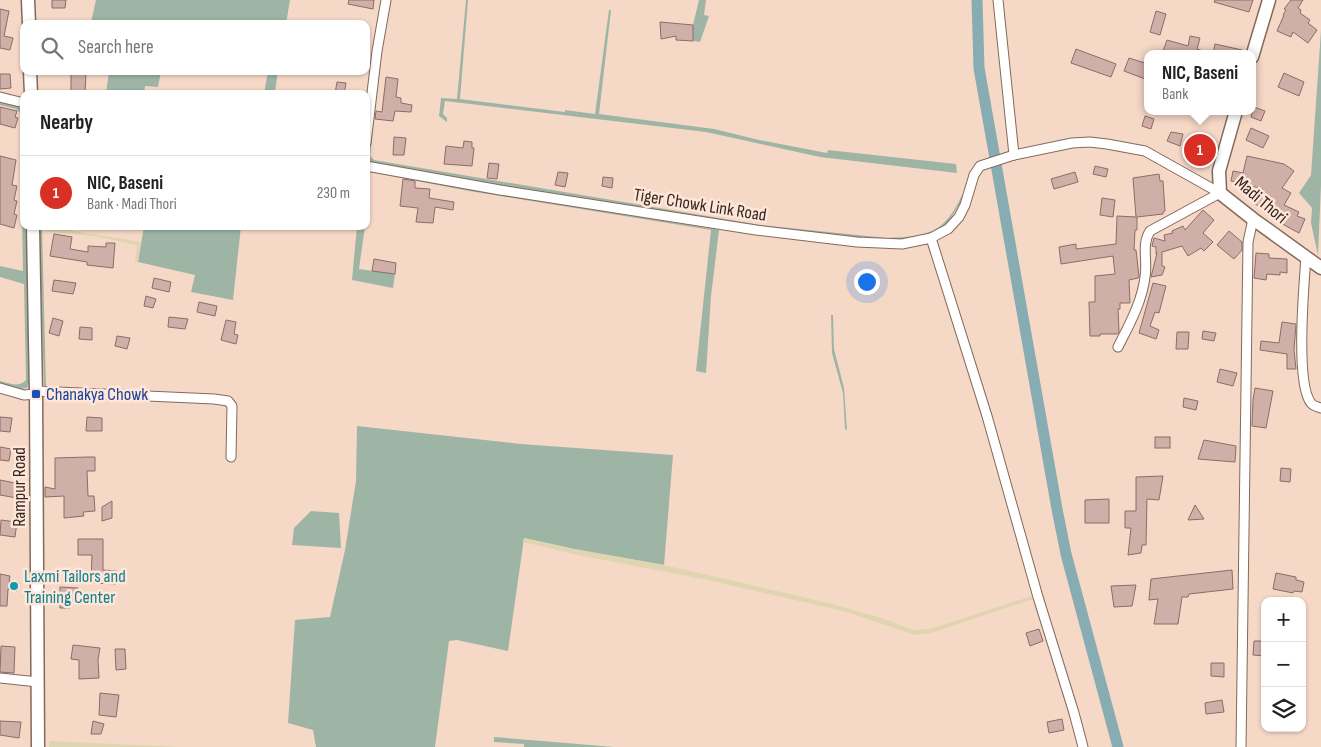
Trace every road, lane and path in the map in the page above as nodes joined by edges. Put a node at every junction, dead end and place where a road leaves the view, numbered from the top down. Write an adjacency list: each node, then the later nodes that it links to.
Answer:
1 (28, 0): 5 (main road)
2 (386, 0): 11 (street)
3 (998, 0): 13 (street)
4 (1269, 0): 6 (main road)
5 (29, 20)
6 (1254, 50)
7 (30, 75): 8 (main road)
8 (31, 90)
9 (0, 97): 10 (street)
10 (20, 102)
11 (370, 110)
12 (1235, 115): 15 (main road, Madi Thori)
13 (1014, 155): 15 (street); 18 (street, Tiger Chowk Link Road)
14 (370, 167): 18 (street, Tiger Chowk Link Road)
15 (1220, 193): 16 (main road, Madi Thori); 21 (street)
16 (1253, 219): 19 (main road, Madi Thori); 30 (street)
17 (33, 230): 23 (main road, Rampur Road)
18 (932, 238): 29 (street)
19 (1306, 258): 20 (main road, Madi Thori); 24 (street)
20 (1321, 268)
21 (1118, 347)
22 (0, 388): 23 (street)
23 (36, 393): 25 (street); 27 (main road, Rampur Road)
24 (1321, 408)
25 (231, 457)
26 (0, 678): 27 (street)
27 (38, 682): 28 (main road, Rampur Road)
28 (38, 747)
29 (1083, 747)
30 (1241, 747)

